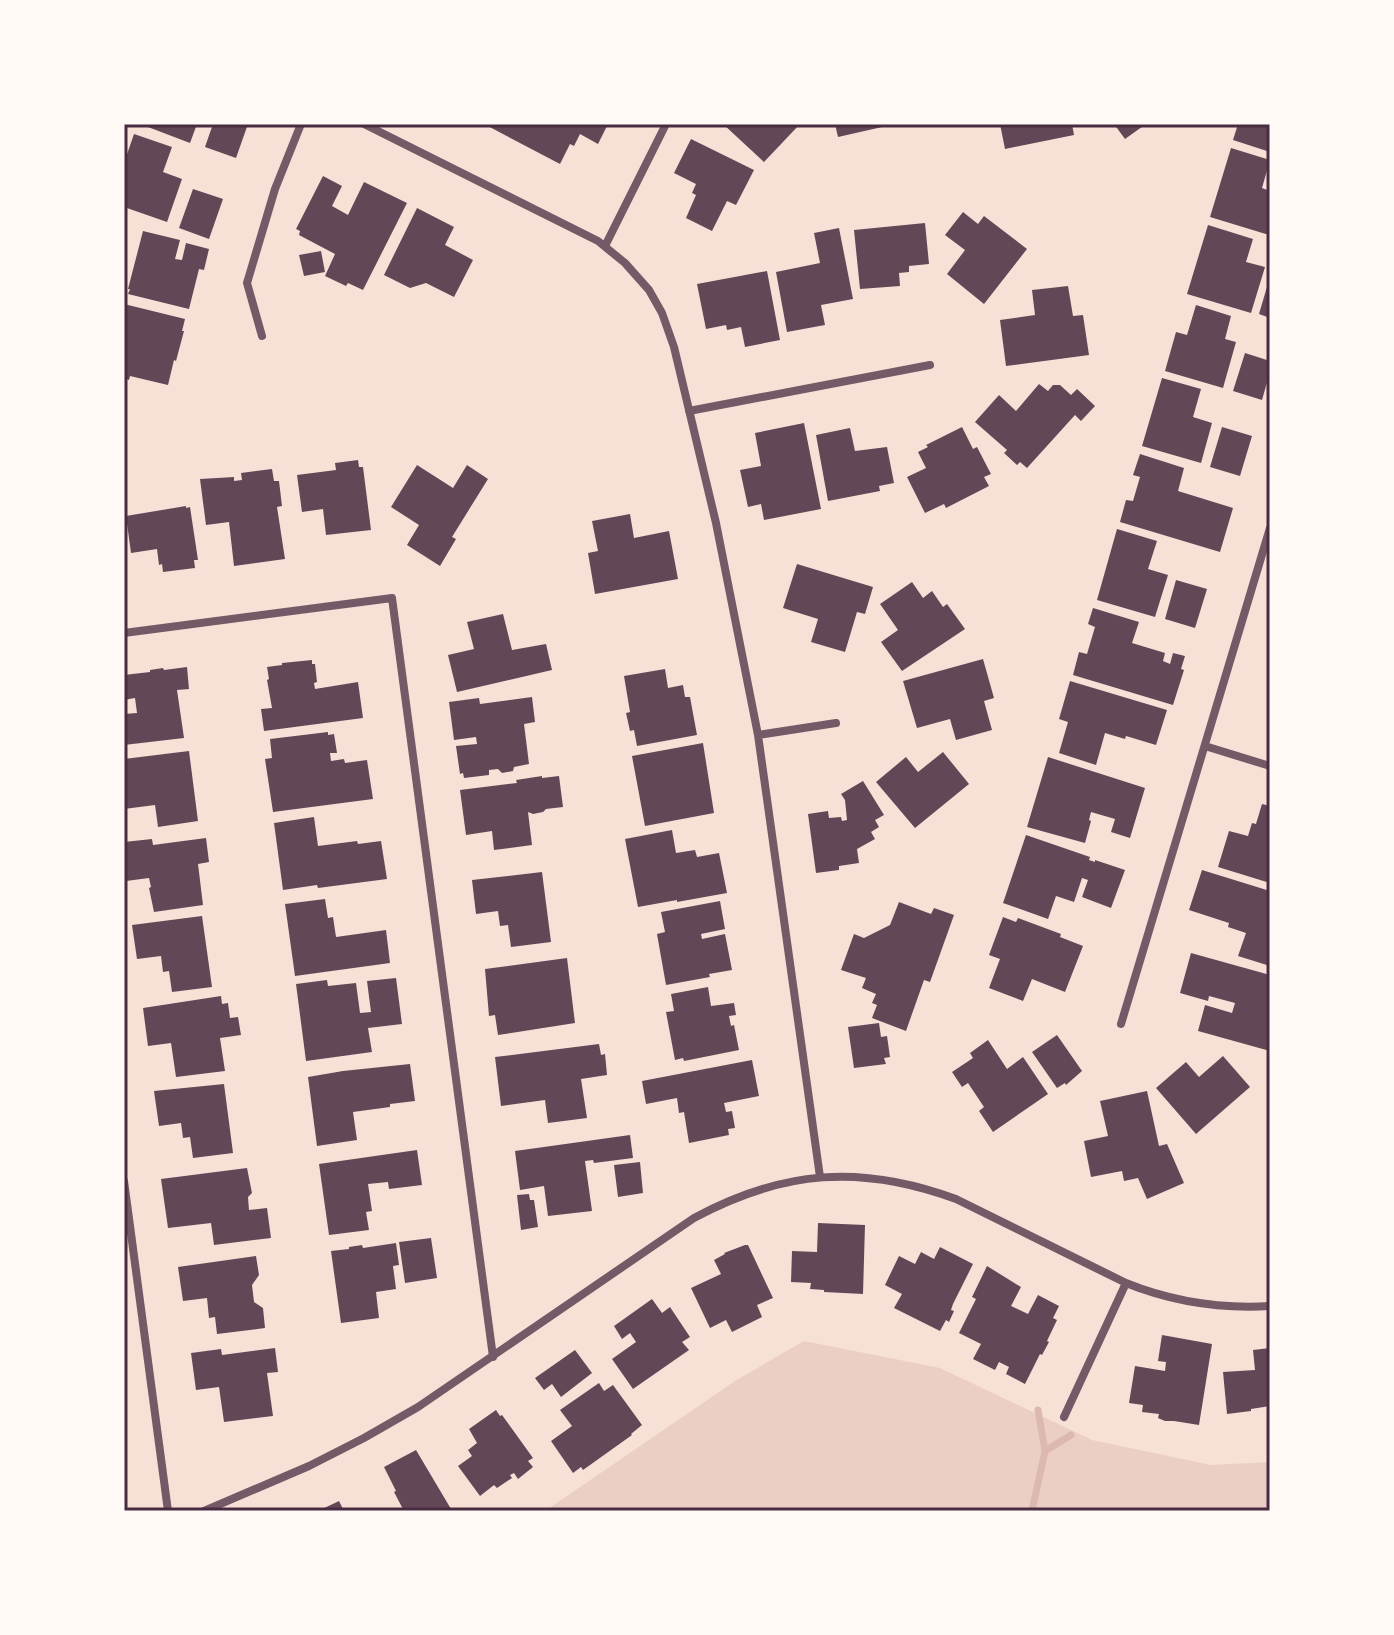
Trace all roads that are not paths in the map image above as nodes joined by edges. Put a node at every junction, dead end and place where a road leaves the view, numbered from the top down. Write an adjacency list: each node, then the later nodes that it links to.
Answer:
1 (301, 124): 5 (street)
2 (364, 124): 4 (street)
3 (666, 124): 4 (street)
4 (605, 246): 7 (street)
5 (262, 336)
6 (930, 365): 7 (street)
7 (689, 411): 11 (street)
8 (1270, 528): 12 (street)
9 (124, 633): 20 (street)
10 (836, 723): 11 (street)
11 (758, 735): 15 (street)
12 (1205, 746): 13 (street); 14 (street)
13 (1270, 766)
14 (1121, 1024)
15 (820, 1177): 18 (street); 20 (street)
16 (124, 1181): 17 (street)
17 (125, 1201): 22 (street)
18 (1126, 1283): 19 (street); 21 (street)
19 (1270, 1306)
20 (493, 1357): 23 (street)
21 (1064, 1417)
22 (168, 1511)
23 (204, 1511)

